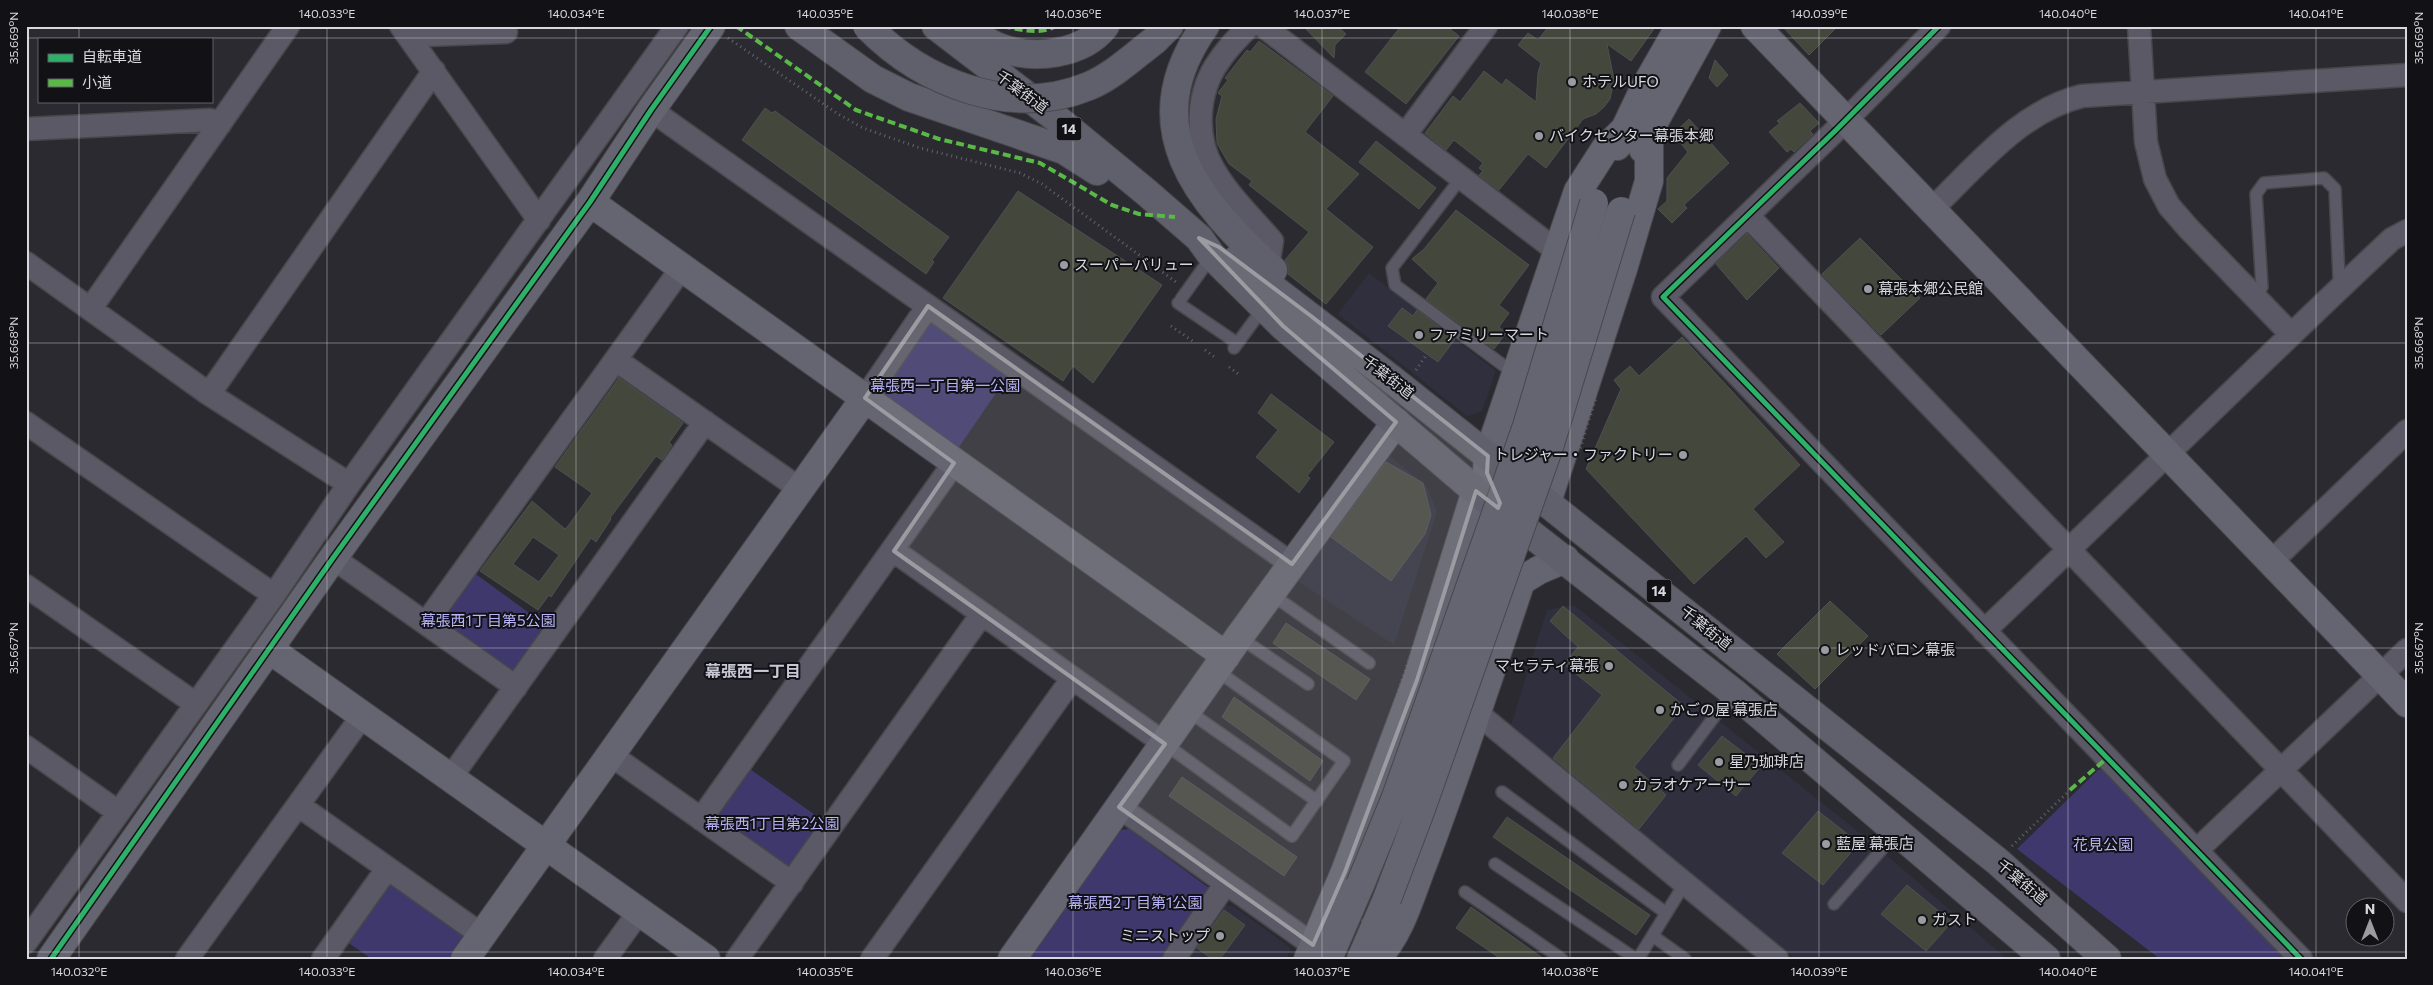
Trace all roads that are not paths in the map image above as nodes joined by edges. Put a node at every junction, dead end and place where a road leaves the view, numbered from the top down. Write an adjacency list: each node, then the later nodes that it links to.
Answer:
1 (288, 26): 26 (street)
2 (677, 26): 35 (street)
3 (799, 26): 31 (highway)
4 (867, 26): 19 (highway, bridge)
5 (936, 26): 31 (highway, 千葉街道 / 14)
6 (964, 26): 7 (highway)
7 (1105, 26)
8 (1205, 26): 40 (highway)
9 (1249, 26): 40 (street)
10 (1263, 26): 29 (street)
11 (1486, 26): 29 (street)
12 (1680, 26): 28 (street)
13 (1707, 26): 28 (street)
14 (1755, 26): 25 (street)
15 (1939, 26): 25 (street)
16 (2138, 26): 23 (street)
17 (717, 30): 24 (street)
18 (506, 32): 20 (street)
19 (1162, 33)
20 (407, 35): 21 (street)
21 (434, 71): 35 (street); 51 (street)
22 (2407, 75): 23 (street)
23 (2142, 92): 33 (street); 43 (street)
24 (651, 110): 32 (street); 44 (street)
25 (1845, 120): 33 (street); 34 (street)
26 (220, 124): 27 (street); 46 (street)
27 (26, 129)
28 (1637, 130): 38 (street); 63 (street); 120 (street, bridge); 131 (street, bridge)
29 (1405, 135): 30 (street)
30 (1462, 178): 38 (street); 50 (lane)
31 (1146, 192): 37 (highway, 千葉街道 / 14)
32 (590, 202): 41 (street); 67 (street)
33 (1931, 210): 57 (street)
34 (1748, 216): 65 (street); 76 (street)
35 (539, 220): 60 (street)
36 (2407, 231): 42 (street)
37 (1205, 247): 45 (highway, 千葉街道 / 14); 45 (lane); 47 (highway, 千葉街道 / 14)
38 (1557, 251): 50 (street)
39 (26, 262): 46 (street)
40 (1268, 266): 47 (highway)
41 (681, 269): 49 (street); 52 (street)
42 (2343, 284): 43 (lane); 48 (street)
43 (2255, 297): 48 (street)
44 (928, 306): 52 (street); 70 (street)
45 (1264, 307): 54 (highway, 千葉街道 / 14)
46 (91, 308): 51 (street)
47 (1311, 316): 58 (highway, 千葉街道 / 14)
48 (2290, 334): 57 (street)
49 (616, 360): 53 (street); 75 (street)
50 (1515, 374): 58 (street)
51 (209, 394): 60 (street)
52 (865, 398): 59 (street); 61 (street)
53 (705, 422): 61 (street); 84 (street)
54 (1396, 422): 62 (highway, 千葉街道 / 14); 70 (street)
55 (26, 423): 73 (street)
56 (2407, 431): 69 (street)
57 (2167, 455): 65 (street); 69 (street)
58 (1488, 456): 63 (highway, 千葉街道 / 14); 64 (street)
59 (954, 463): 66 (street); 79 (street)
60 (348, 484): 73 (street)
61 (800, 489): 93 (street)
62 (1476, 491): 64 (highway, 千葉街道 / 14); 120 (street)
63 (1547, 502): 138 (highway, 千葉街道 / 14)
64 (1505, 513): 68 (highway, 千葉街道 / 14)
65 (2068, 550): 76 (street); 95 (street)
66 (894, 551): 74 (street); 102 (street)
67 (333, 558): 75 (street); 77 (street)
68 (1565, 559): 85 (highway, 千葉街道 / 14); 89 (street)
69 (2271, 562): 81 (street)
70 (1292, 564): 72 (street)
71 (26, 586): 87 (street)
72 (1270, 594): 79 (street); 80 (lane)
73 (274, 596): 87 (street)
74 (982, 614): 82 (street); 108 (street)
75 (426, 624): 84 (street)
76 (1984, 630): 105 (street)
77 (268, 649): 90 (street); 122 (street)
78 (2407, 650): 81 (street)
79 (1227, 655): 83 (lane); 88 (street); 98 (lane)
80 (1370, 663)
81 (2380, 675): 86 (street); 95 (street)
82 (1072, 679): 91 (street); 129 (street)
83 (1308, 684)
84 (516, 687): 96 (street)
85 (1733, 692): 94 (lane); 103 (highway, 千葉街道 / 14)
86 (2407, 703)
87 (196, 704): 101 (street)
88 (1188, 711): 91 (street); 98 (lane)
89 (1477, 713): 110 (street); 132 (street)
90 (363, 715): 96 (street); 99 (street)
91 (1165, 744): 98 (lane); 100 (street)
92 (26, 748): 101 (street)
93 (610, 755): 102 (street); 104 (street)
94 (1678, 764)
95 (2280, 770): 105 (street); 112 (street)
96 (451, 777): 104 (street)
97 (1502, 792): 116 (lane)
98 (1317, 801)
99 (298, 805): 107 (street); 123 (street)
100 (1119, 808): 109 (street); 121 (street)
101 (118, 812): 115 (street)
102 (701, 819): 108 (street)
103 (1897, 832): 113 (lane); 137 (highway, 千葉街道 / 14)
104 (545, 846): 114 (street); 117 (street)
105 (2196, 850): 139 (street)
106 (1495, 864): 134 (lane)
107 (387, 869): 117 (street); 124 (street)
108 (792, 883): 128 (street)
109 (1226, 883): 120 (street); 130 (street)
110 (1685, 883): 116 (lane); 136 (street)
111 (1465, 892): 133 (lane)
112 (2407, 901)
113 (1834, 904)
114 (639, 912): 126 (street); 127 (street)
115 (34, 913): 119 (street)
116 (1666, 913): 118 (lane)
117 (482, 934): 125 (street)
118 (1653, 936): 134 (lane); 135 (lane)
119 (26, 942)
120 (1317, 954)
121 (1014, 958)
122 (51, 959)
123 (187, 959)
124 (323, 959)
125 (465, 959)
126 (605, 959)
127 (706, 959)
128 (737, 959)
129 (872, 959)
130 (1174, 959)
131 (1361, 959)
132 (1376, 959)
133 (1562, 959)
134 (1637, 959)
135 (1685, 959)
136 (1777, 959)
137 (2046, 959)
138 (2107, 959)
139 (2301, 959)

